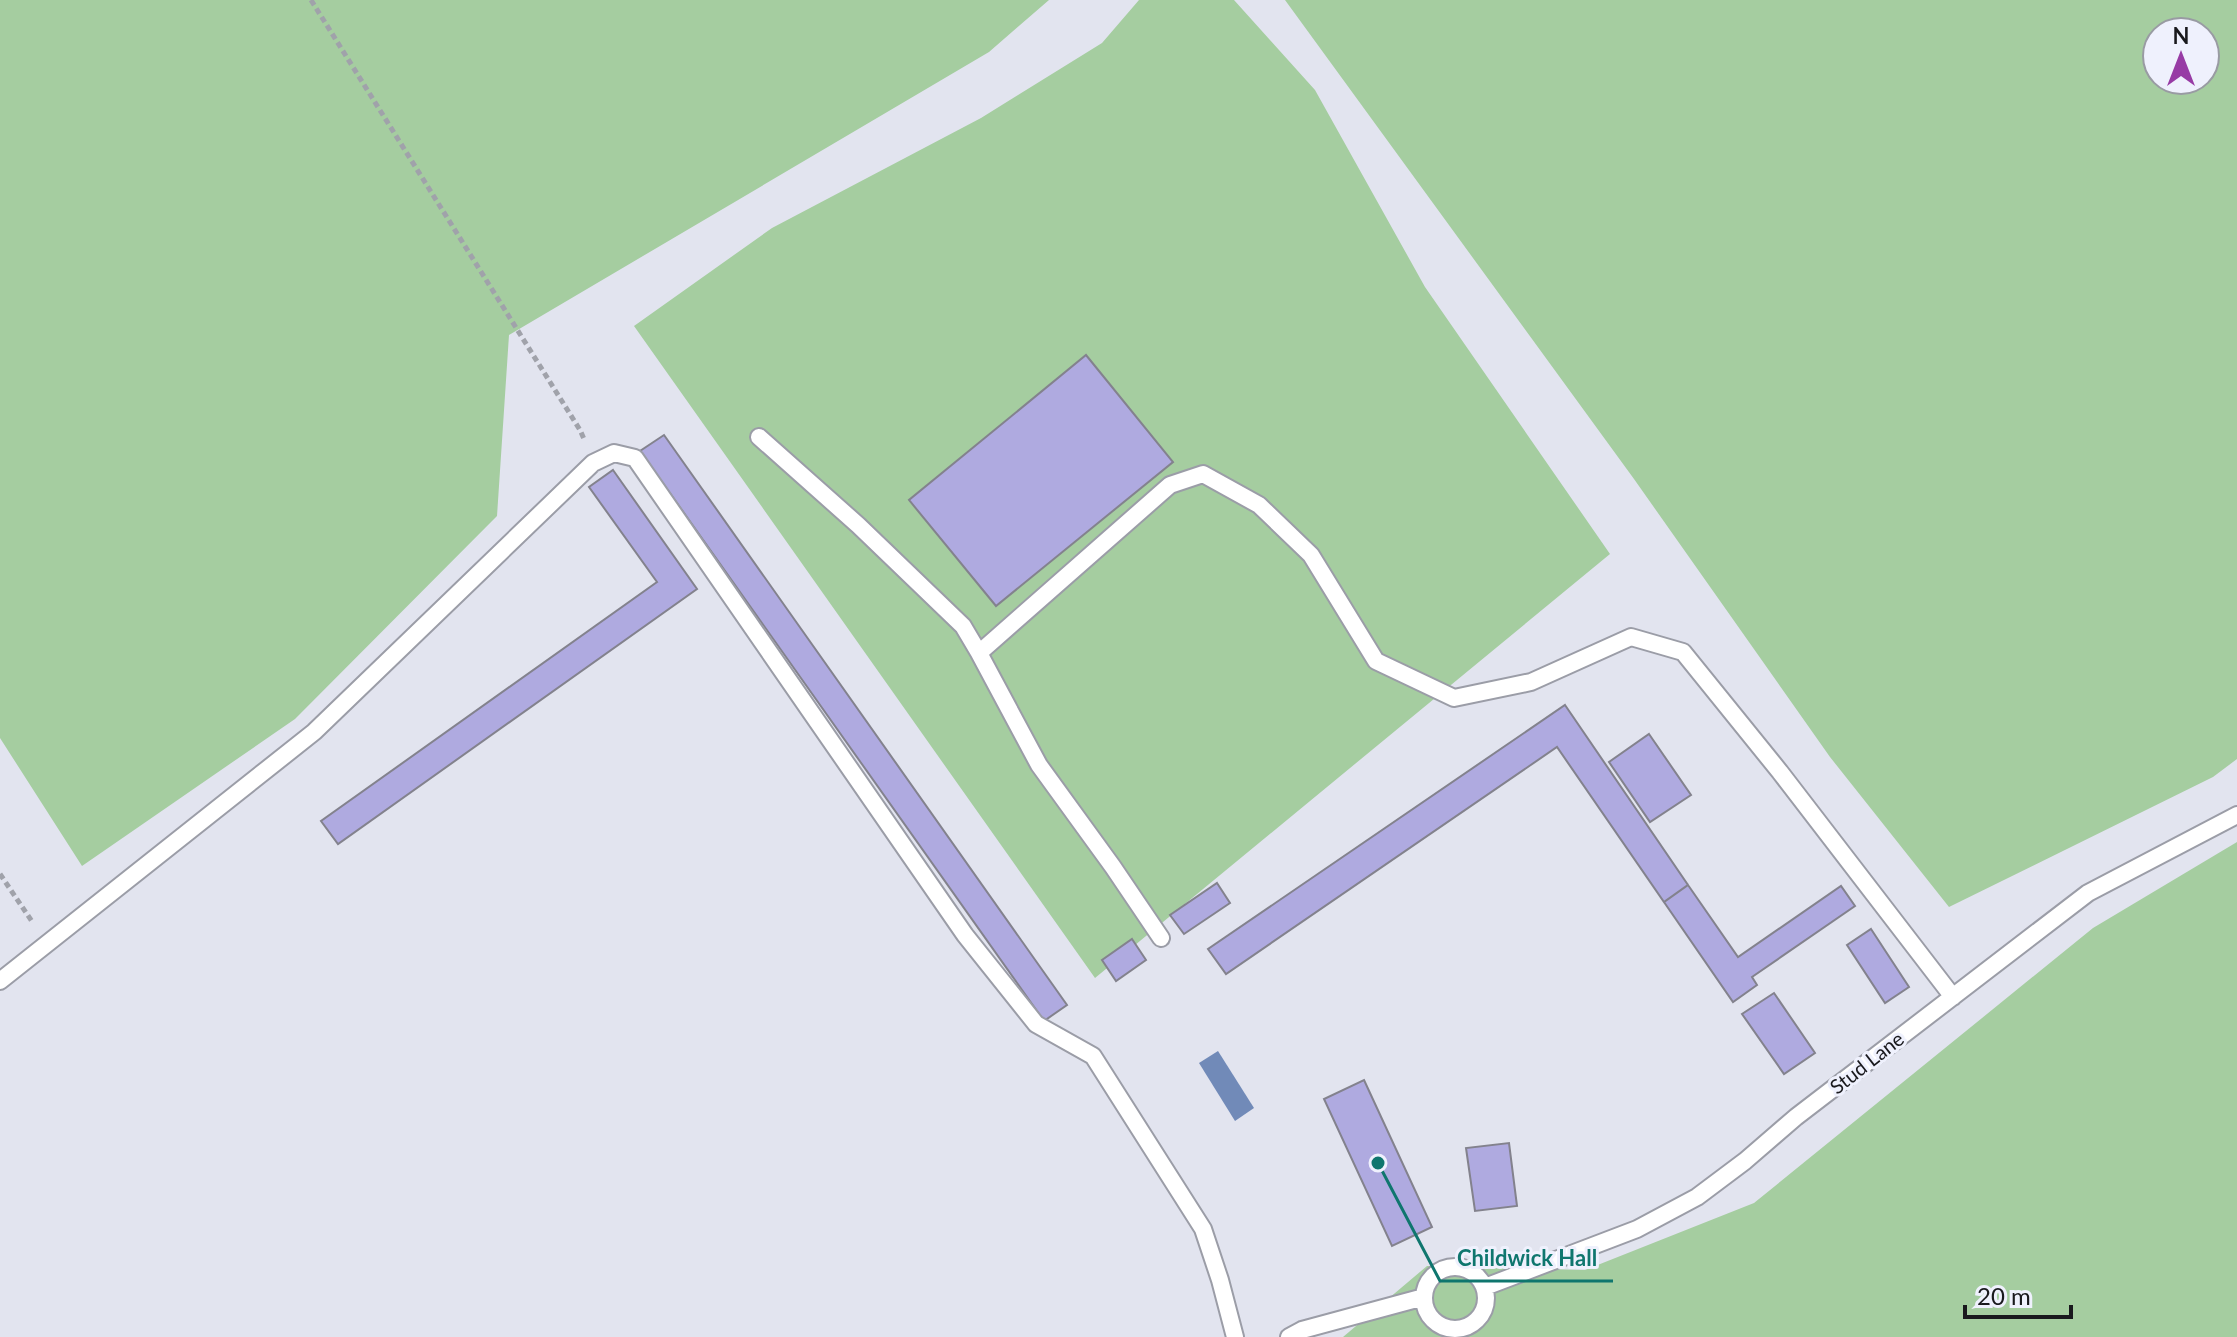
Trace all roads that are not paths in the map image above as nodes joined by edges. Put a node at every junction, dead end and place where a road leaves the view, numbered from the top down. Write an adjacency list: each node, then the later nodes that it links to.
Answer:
1 (759, 437): 2 (lane)
2 (979, 653): 4 (lane); 6 (lane)
3 (2237, 815): 6 (lane, Stud Lane)
4 (1161, 938)
5 (0, 981): 9 (lane)
6 (1953, 997): 7 (lane, Stud Lane)
7 (1485, 1287): 8 (lane); 8 (lane)
8 (1424, 1297): 10 (lane)
9 (1235, 1337)
10 (1289, 1337)

